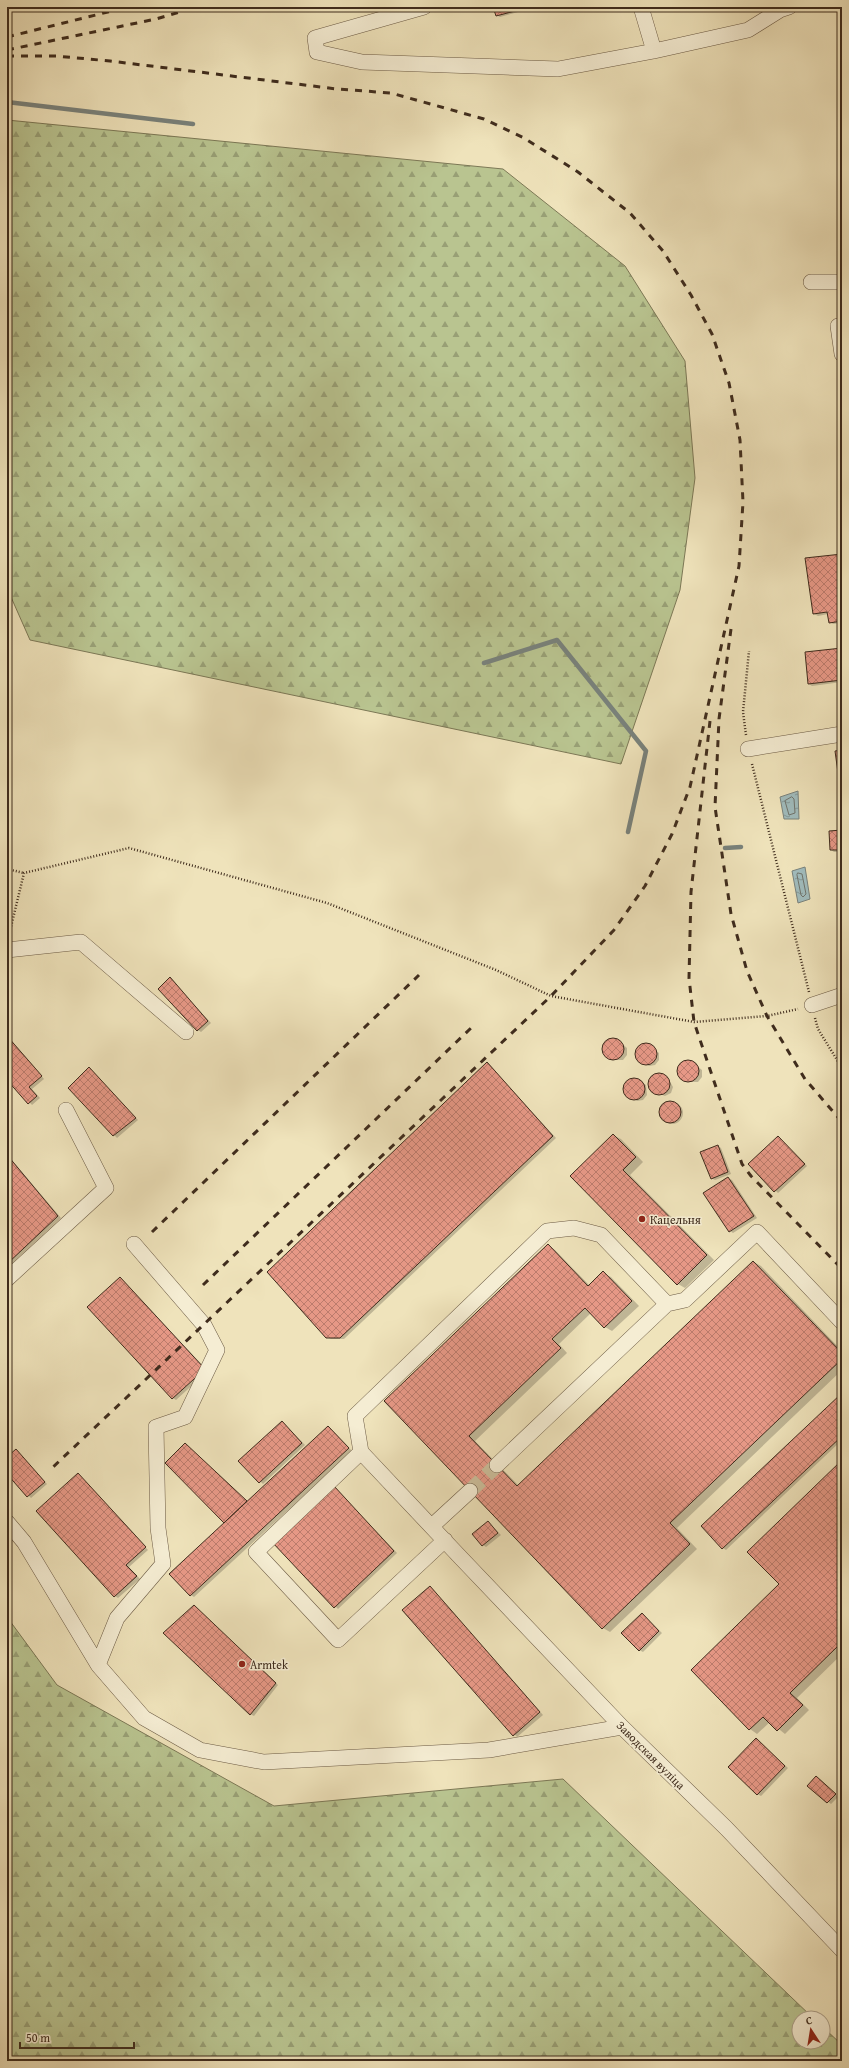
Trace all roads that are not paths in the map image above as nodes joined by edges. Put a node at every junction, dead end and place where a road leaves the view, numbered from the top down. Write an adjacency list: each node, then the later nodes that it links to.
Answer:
1 (424, 7): 4 (street)
2 (641, 7): 4 (street)
3 (789, 7): 4 (street)
4 (654, 51)
5 (811, 282): 6 (street)
6 (842, 282)
7 (838, 326): 8 (street)
8 (842, 354)
9 (842, 734): 10 (street)
10 (748, 749)
11 (7, 950): 14 (street)
12 (842, 995): 13 (street)
13 (812, 1005)
14 (186, 1032)
15 (66, 1110): 17 (street)
16 (134, 1244): 26 (street)
17 (7, 1279)
18 (667, 1304): 19 (street); 20 (street); 21 (street)
19 (842, 1322)
20 (361, 1452): 24 (street, Заводская вуліца); 25 (street)
21 (497, 1465)
22 (470, 1491): 24 (street)
23 (7, 1522): 26 (street)
24 (432, 1526): 25 (street, Заводская вуліца)
25 (445, 1540): 27 (street, Заводская вуліца)
26 (98, 1665): 27 (street)
27 (622, 1727): 28 (street, Заводская вуліца)
28 (842, 1950)

